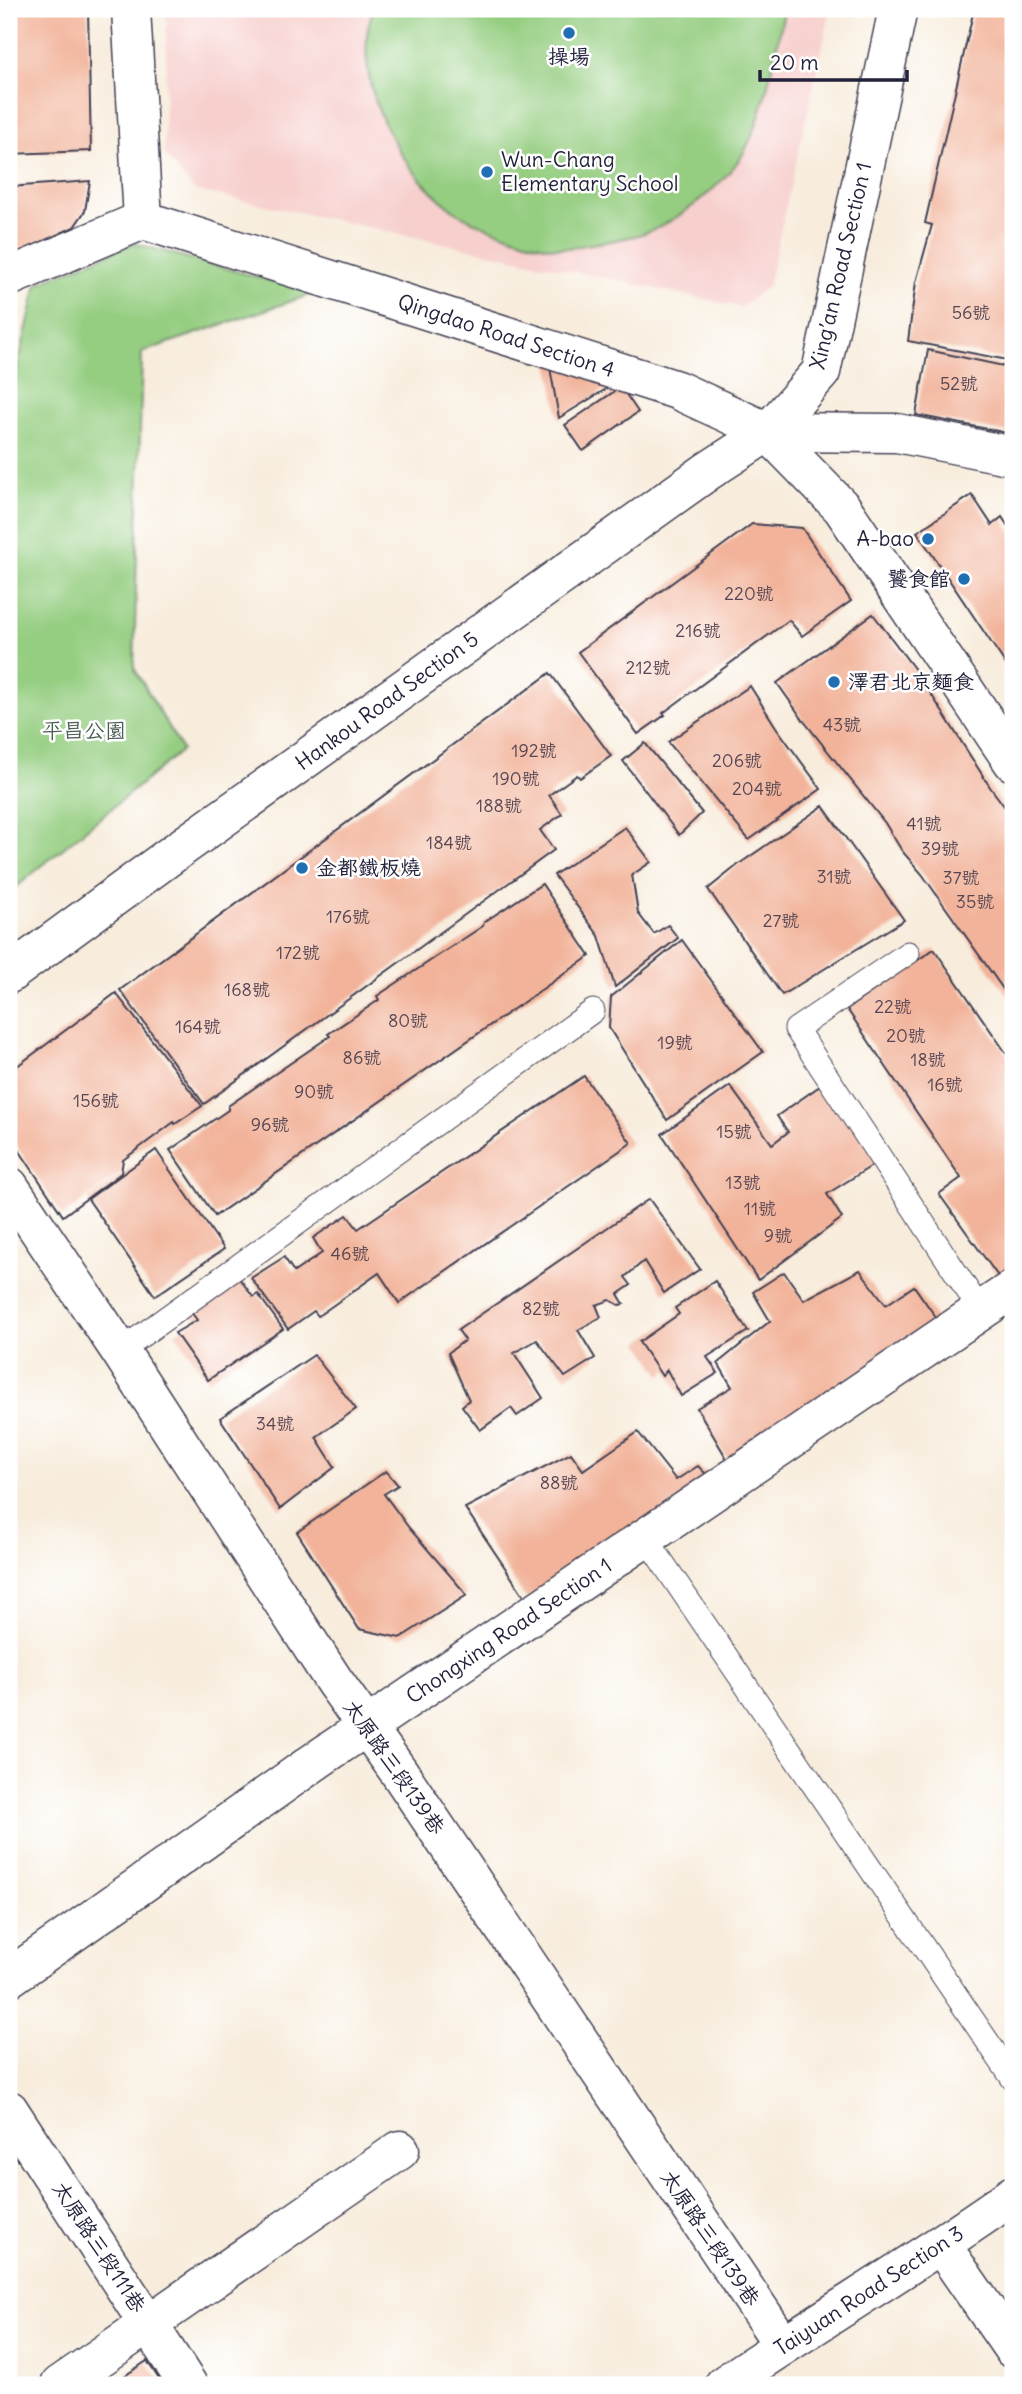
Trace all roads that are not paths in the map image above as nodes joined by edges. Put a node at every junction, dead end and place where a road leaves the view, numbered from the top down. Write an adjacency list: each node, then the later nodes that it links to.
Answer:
1 (131, 9): 3 (street)
2 (898, 9): 5 (street, Xing’an Road Section 1)
3 (143, 220): 4 (street); 5 (street, Qingdao Road Section 4)
4 (9, 277)
5 (768, 432): 6 (street, Qingdao Road Section 4); 7 (street); 9 (street, Hankou Road Section 5)
6 (1013, 456)
7 (1013, 762)
8 (908, 953): 13 (lane)
9 (9, 974)
10 (593, 1012): 14 (lane)
11 (9, 1186): 14 (street, 太原路三段139巷)
12 (1013, 1289): 13 (street, Chongxing Road Section 1)
13 (981, 1311): 15 (street, Chongxing Road Section 1)
14 (120, 1351): 16 (street, 太原路三段139巷)
15 (646, 1538): 16 (street, Chongxing Road Section 1); 18 (lane)
16 (368, 1728): 17 (street, Chongxing Road Section 1); 24 (street, 太原路三段139巷)
17 (9, 1978)
18 (1013, 2079)
19 (9, 2110): 23 (street, 太原路三段111巷)
20 (400, 2150): 23 (street)
21 (1013, 2195): 22 (street, Taiyuan Road Section 3)
22 (942, 2246): 24 (street, Taiyuan Road Section 3); 25 (street)
23 (149, 2324): 26 (street); 27 (street, 太原路三段111巷)
24 (783, 2345): 28 (street, Taiyuan Road Section 3)
25 (1013, 2349)
26 (60, 2385)
27 (188, 2385)
28 (723, 2385)

